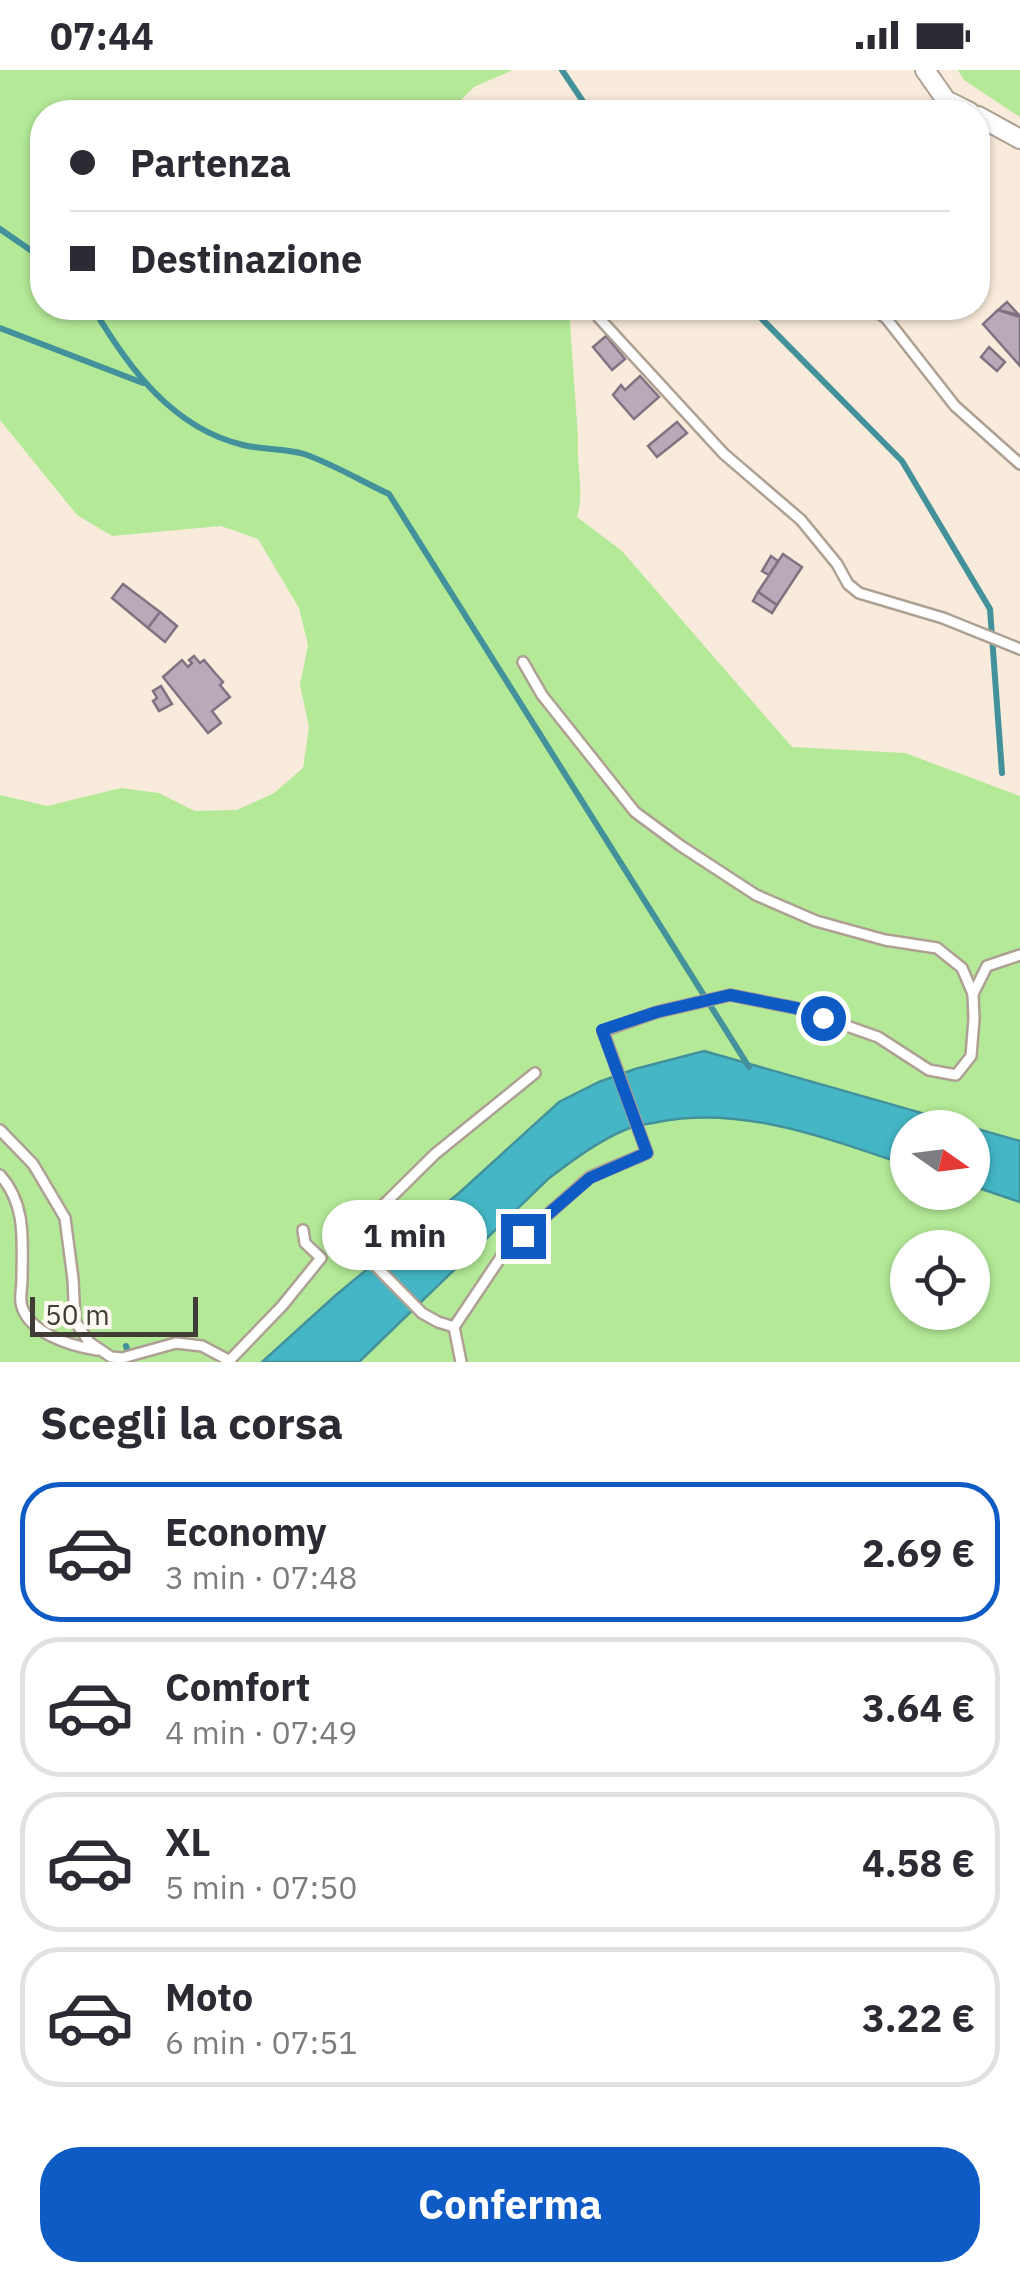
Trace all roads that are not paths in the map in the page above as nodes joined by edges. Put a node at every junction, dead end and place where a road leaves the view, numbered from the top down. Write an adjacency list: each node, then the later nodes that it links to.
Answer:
1 (926, 70): 2 (street)
2 (946, 100)
3 (990, 123): 4 (street)
4 (1020, 139)
5 (601, 320): 8 (lane)
6 (888, 320): 7 (lane)
7 (1020, 464)
8 (1020, 649)
9 (523, 662): 11 (lane)
10 (1020, 955): 11 (lane)
11 (973, 994): 16 (lane)
12 (536, 1073): 16 (lane)
13 (0, 1130): 17 (lane)
14 (0, 1175): 17 (lane)
15 (303, 1230): 19 (lane)
16 (454, 1327): 20 (lane)
17 (99, 1350): 18 (lane)
18 (116, 1360): 19 (lane)
19 (229, 1361)
20 (461, 1362)

